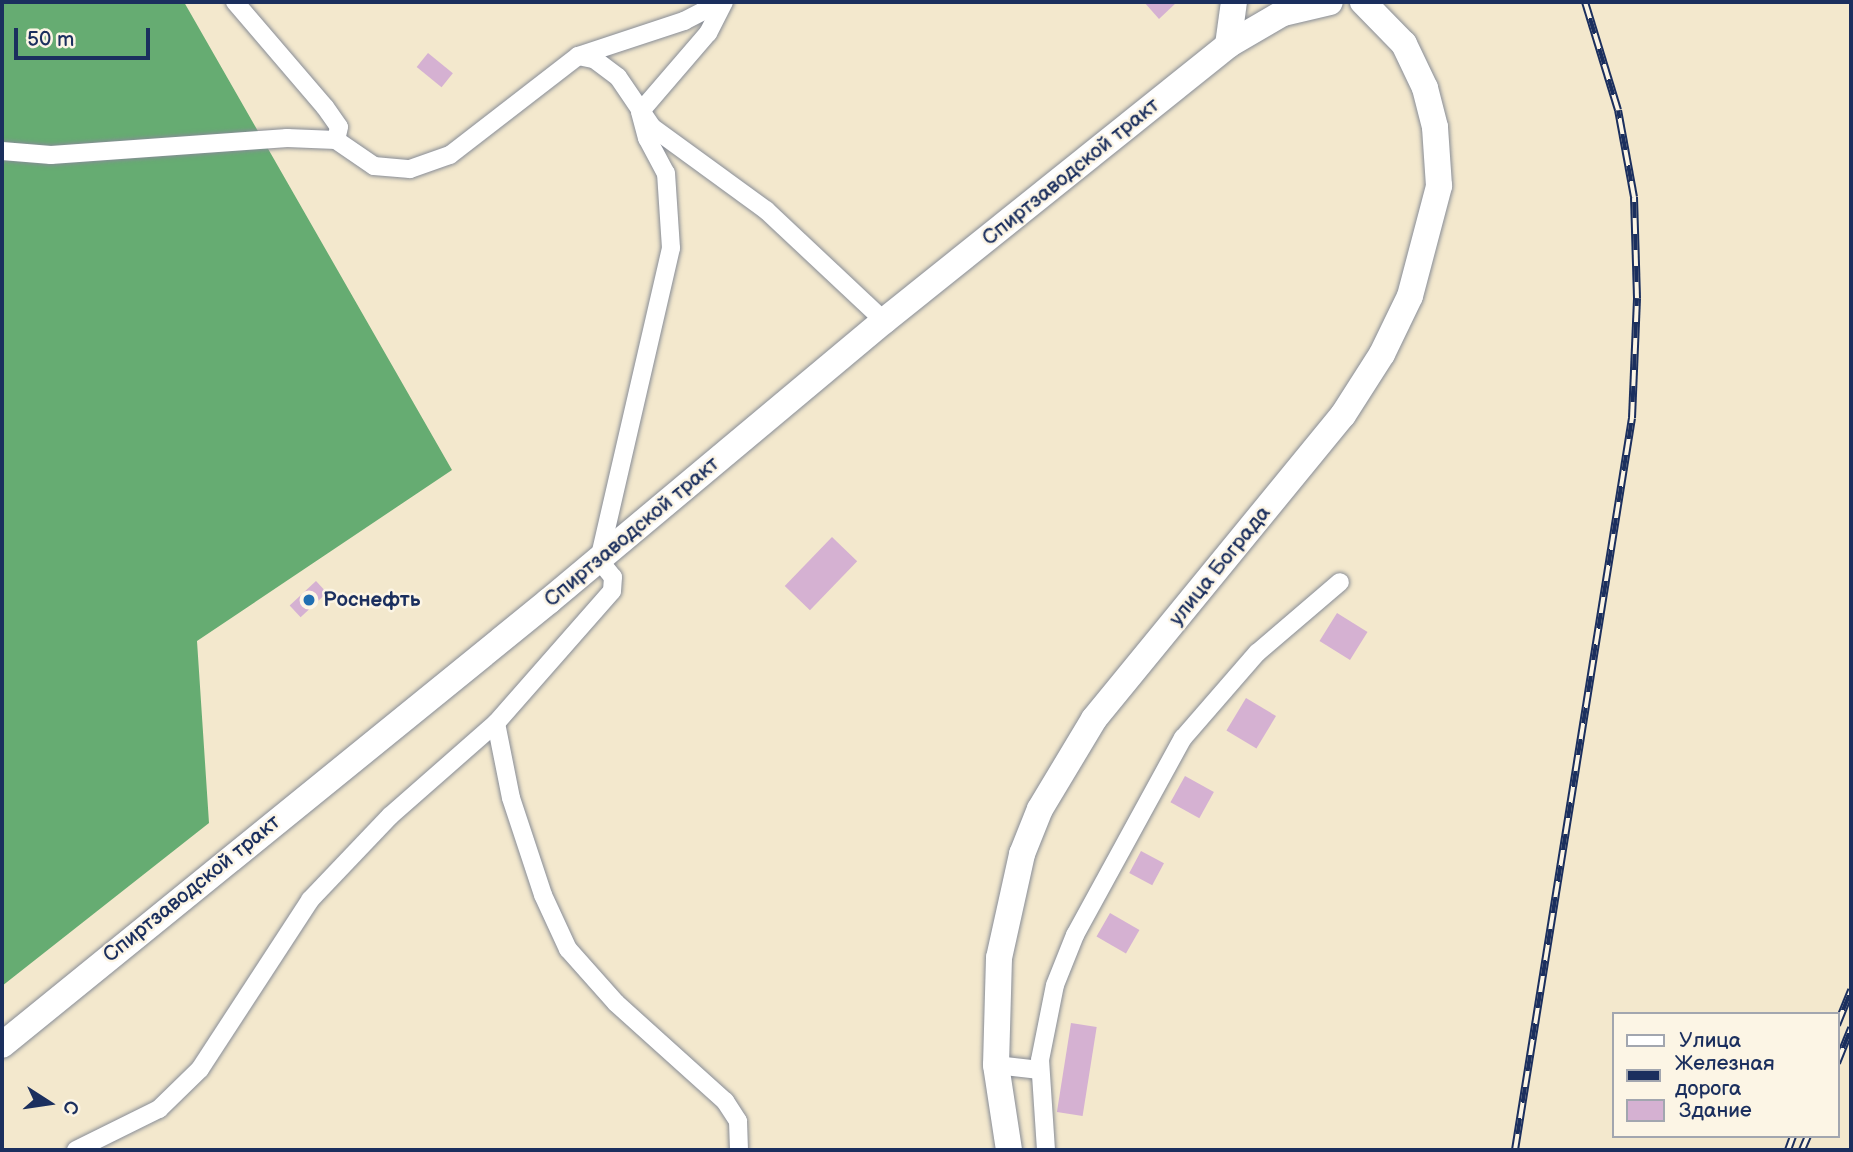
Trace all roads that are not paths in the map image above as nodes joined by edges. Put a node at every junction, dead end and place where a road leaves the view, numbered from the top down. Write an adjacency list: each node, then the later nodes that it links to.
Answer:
1 (235, 2): 9 (street)
2 (723, 2): 7 (street); 8 (street)
3 (1234, 2): 6 (main road)
4 (1330, 2): 6 (main road, Спиртзаводской тракт)
5 (1363, 2): 16 (main road, улица Бограда)
6 (1228, 45): 11 (main road, Спиртзаводской тракт)
7 (578, 56): 8 (street); 9 (street)
8 (640, 112): 11 (street); 12 (street)
9 (336, 140): 10 (street)
10 (2, 151)
11 (884, 321): 12 (main road, Спиртзаводской тракт)
12 (599, 560): 14 (street); 15 (main road, Спиртзаводской тракт)
13 (1340, 582): 17 (street)
14 (496, 723): 18 (street); 19 (street)
15 (2, 1045)
16 (996, 1065): 17 (street); 20 (main road, улица Бограда)
17 (1040, 1070): 21 (street)
18 (76, 1150)
19 (739, 1150)
20 (1009, 1150)
21 (1046, 1150)

